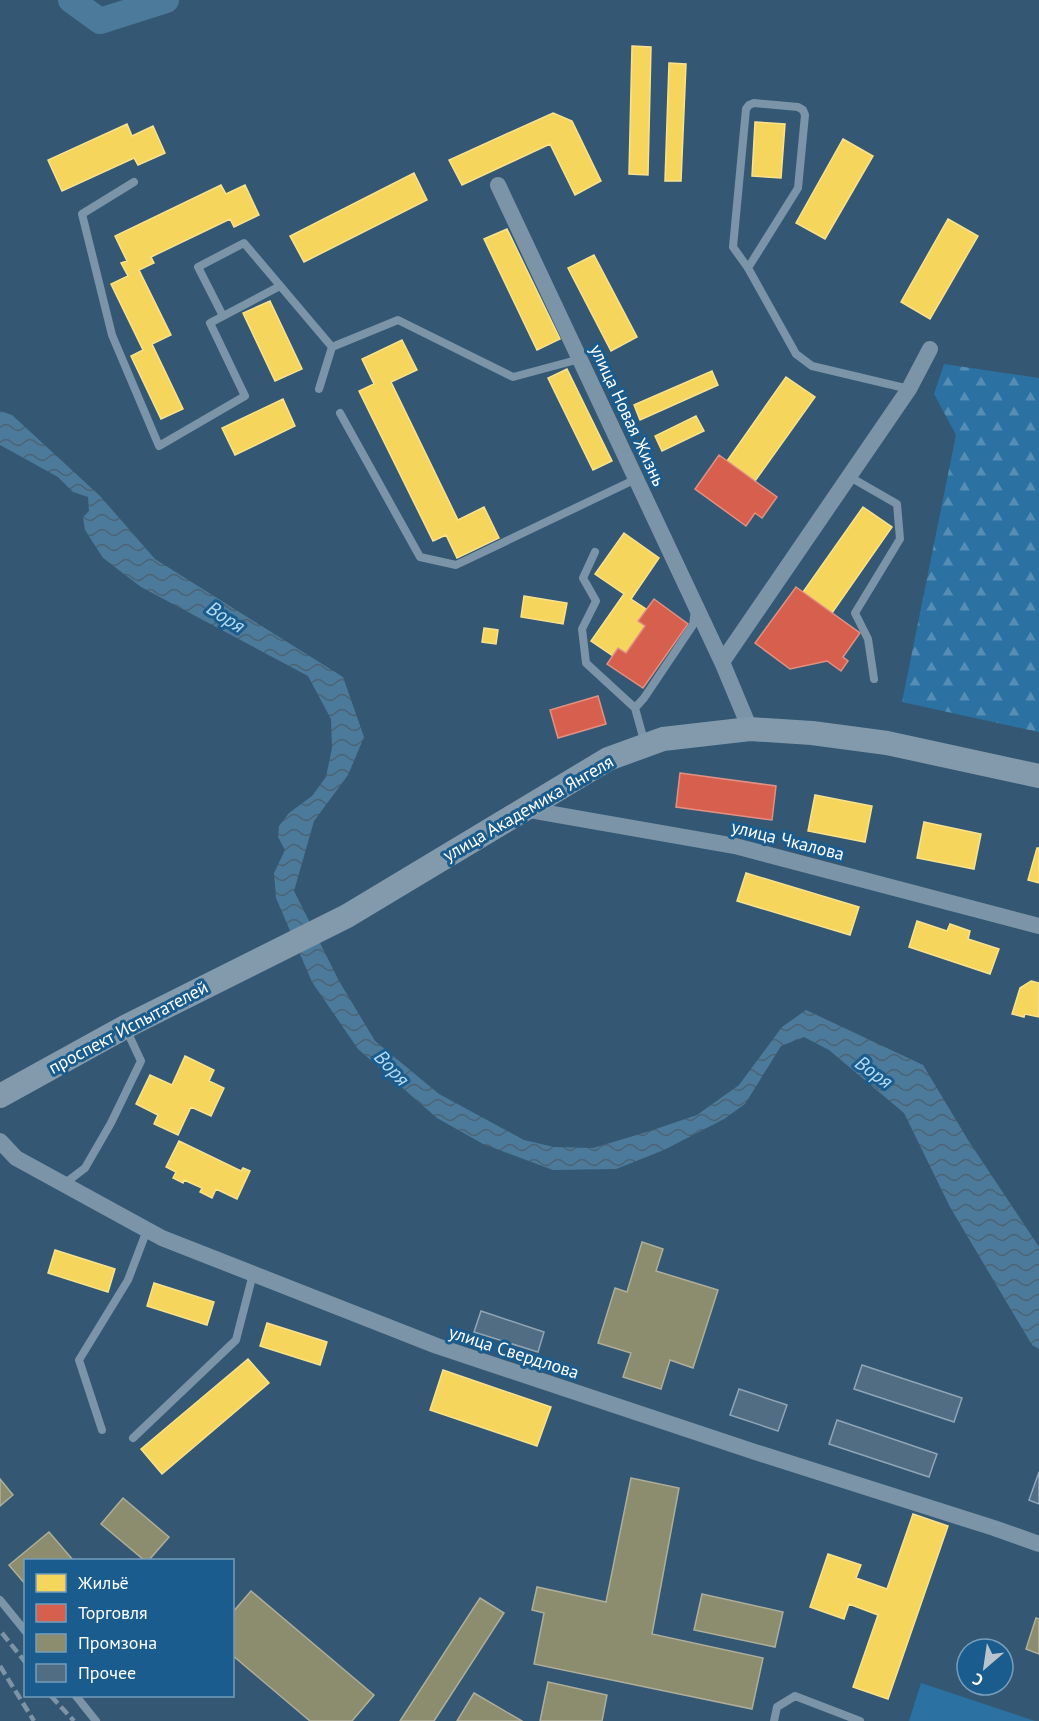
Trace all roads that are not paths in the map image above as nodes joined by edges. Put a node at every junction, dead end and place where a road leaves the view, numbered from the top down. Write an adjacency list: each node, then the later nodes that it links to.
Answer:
1 (134, 182): 5 (lane)
2 (498, 185): 8 (street, улица Новая Жизнь)
3 (748, 268): 3 (lane); 10 (lane)
4 (280, 286): 5 (lane); 5 (lane); 6 (lane)
5 (223, 316)
6 (332, 348): 8 (lane); 9 (lane)
7 (930, 349): 10 (street)
8 (580, 359): 13 (street, улица Новая Жизнь)
9 (319, 389)
10 (909, 389): 12 (street)
11 (340, 413): 13 (lane)
12 (850, 477): 16 (street); 17 (lane)
13 (636, 478): 15 (street, улица Новая Жизнь)
14 (595, 552): 18 (lane)
15 (696, 606): 16 (street, улица Новая Жизнь); 18 (lane)
16 (722, 662): 19 (street, улица Новая Жизнь)
17 (874, 679)
18 (635, 708): 20 (lane)
19 (750, 729): 20 (main road, улица Академика Янгеля); 21 (main road, улица Академика Янгеля)
20 (645, 745): 22 (main road, улица Академика Янгеля)
21 (1039, 776)
22 (524, 809): 23 (street, улица Чкалова); 24 (main road, улица Академика Янгеля)
23 (1039, 926)
24 (256, 961): 25 (main road, проспект Испытателей)
25 (125, 1027): 26 (main road, проспект Испытателей); 28 (lane)
26 (0, 1096)
27 (0, 1142): 28 (street, улица Свердлова)
28 (64, 1184): 29 (street, улица Свердлова)
29 (147, 1230): 30 (street, улица Свердлова); 31 (lane)
30 (253, 1274): 32 (lane); 33 (street, улица Свердлова)
31 (102, 1430)
32 (134, 1438)
33 (1039, 1544)
34 (0, 1600): 35 (lane)
35 (24, 1630)
36 (77, 1697): 37 (lane)
37 (96, 1721)
38 (774, 1721): 39 (lane)
39 (860, 1721)

